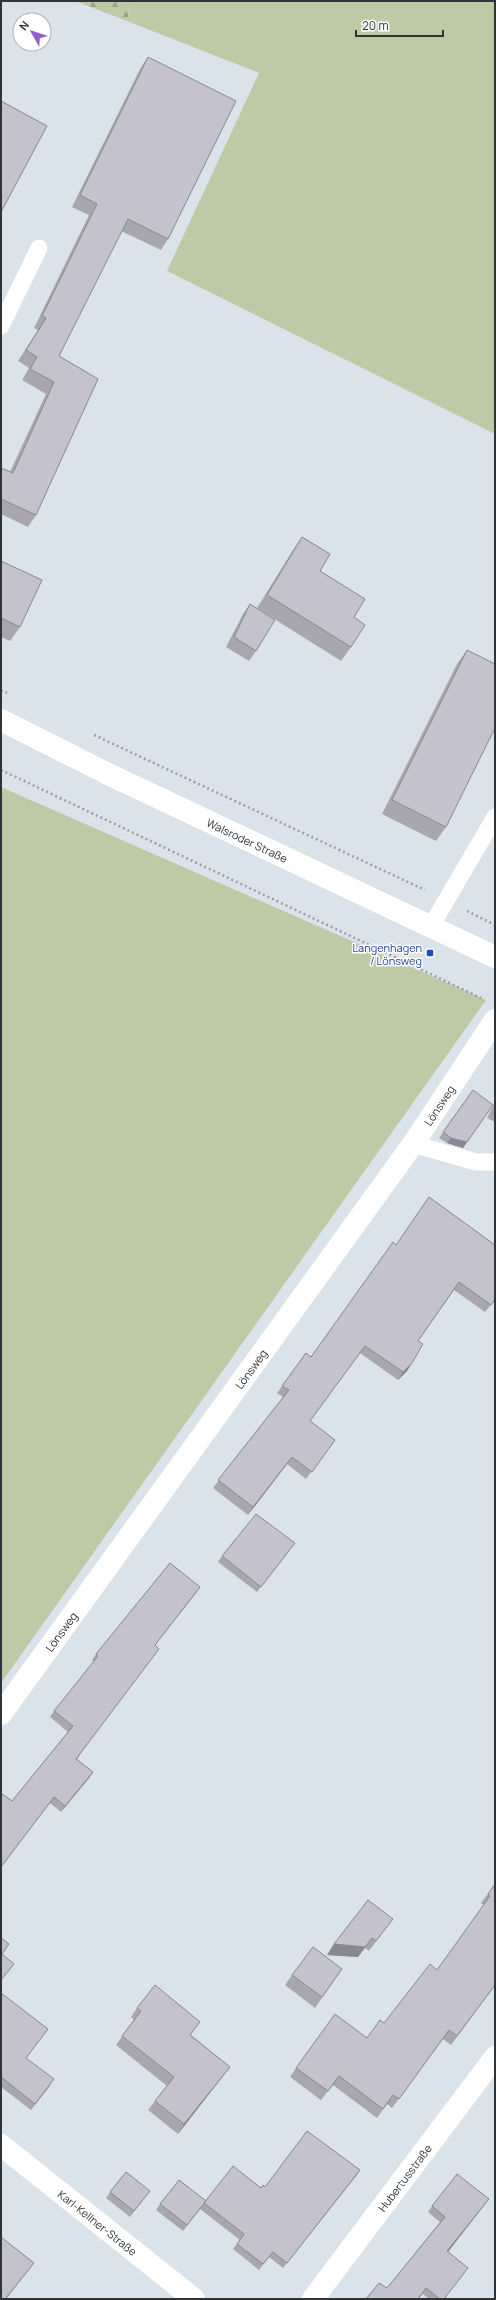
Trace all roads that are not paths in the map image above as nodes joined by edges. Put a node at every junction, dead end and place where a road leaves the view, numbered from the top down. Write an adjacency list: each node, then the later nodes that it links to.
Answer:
1 (40, 248): 2 (lane)
2 (1, 326)
3 (1, 720): 5 (street, Walsroder Straße)
4 (495, 817): 5 (lane)
5 (430, 928): 6 (street, Walsroder Straße)
6 (495, 957)
7 (491, 1034): 8 (street, Lönsweg)
8 (413, 1144): 9 (lane); 10 (street, Lönsweg)
9 (495, 1162)
10 (1, 1714)
11 (495, 2057): 14 (street, Hubertusstraße)
12 (1, 2145): 13 (street, Karl-Kellner-Straße)
13 (194, 2299)
14 (313, 2299)

